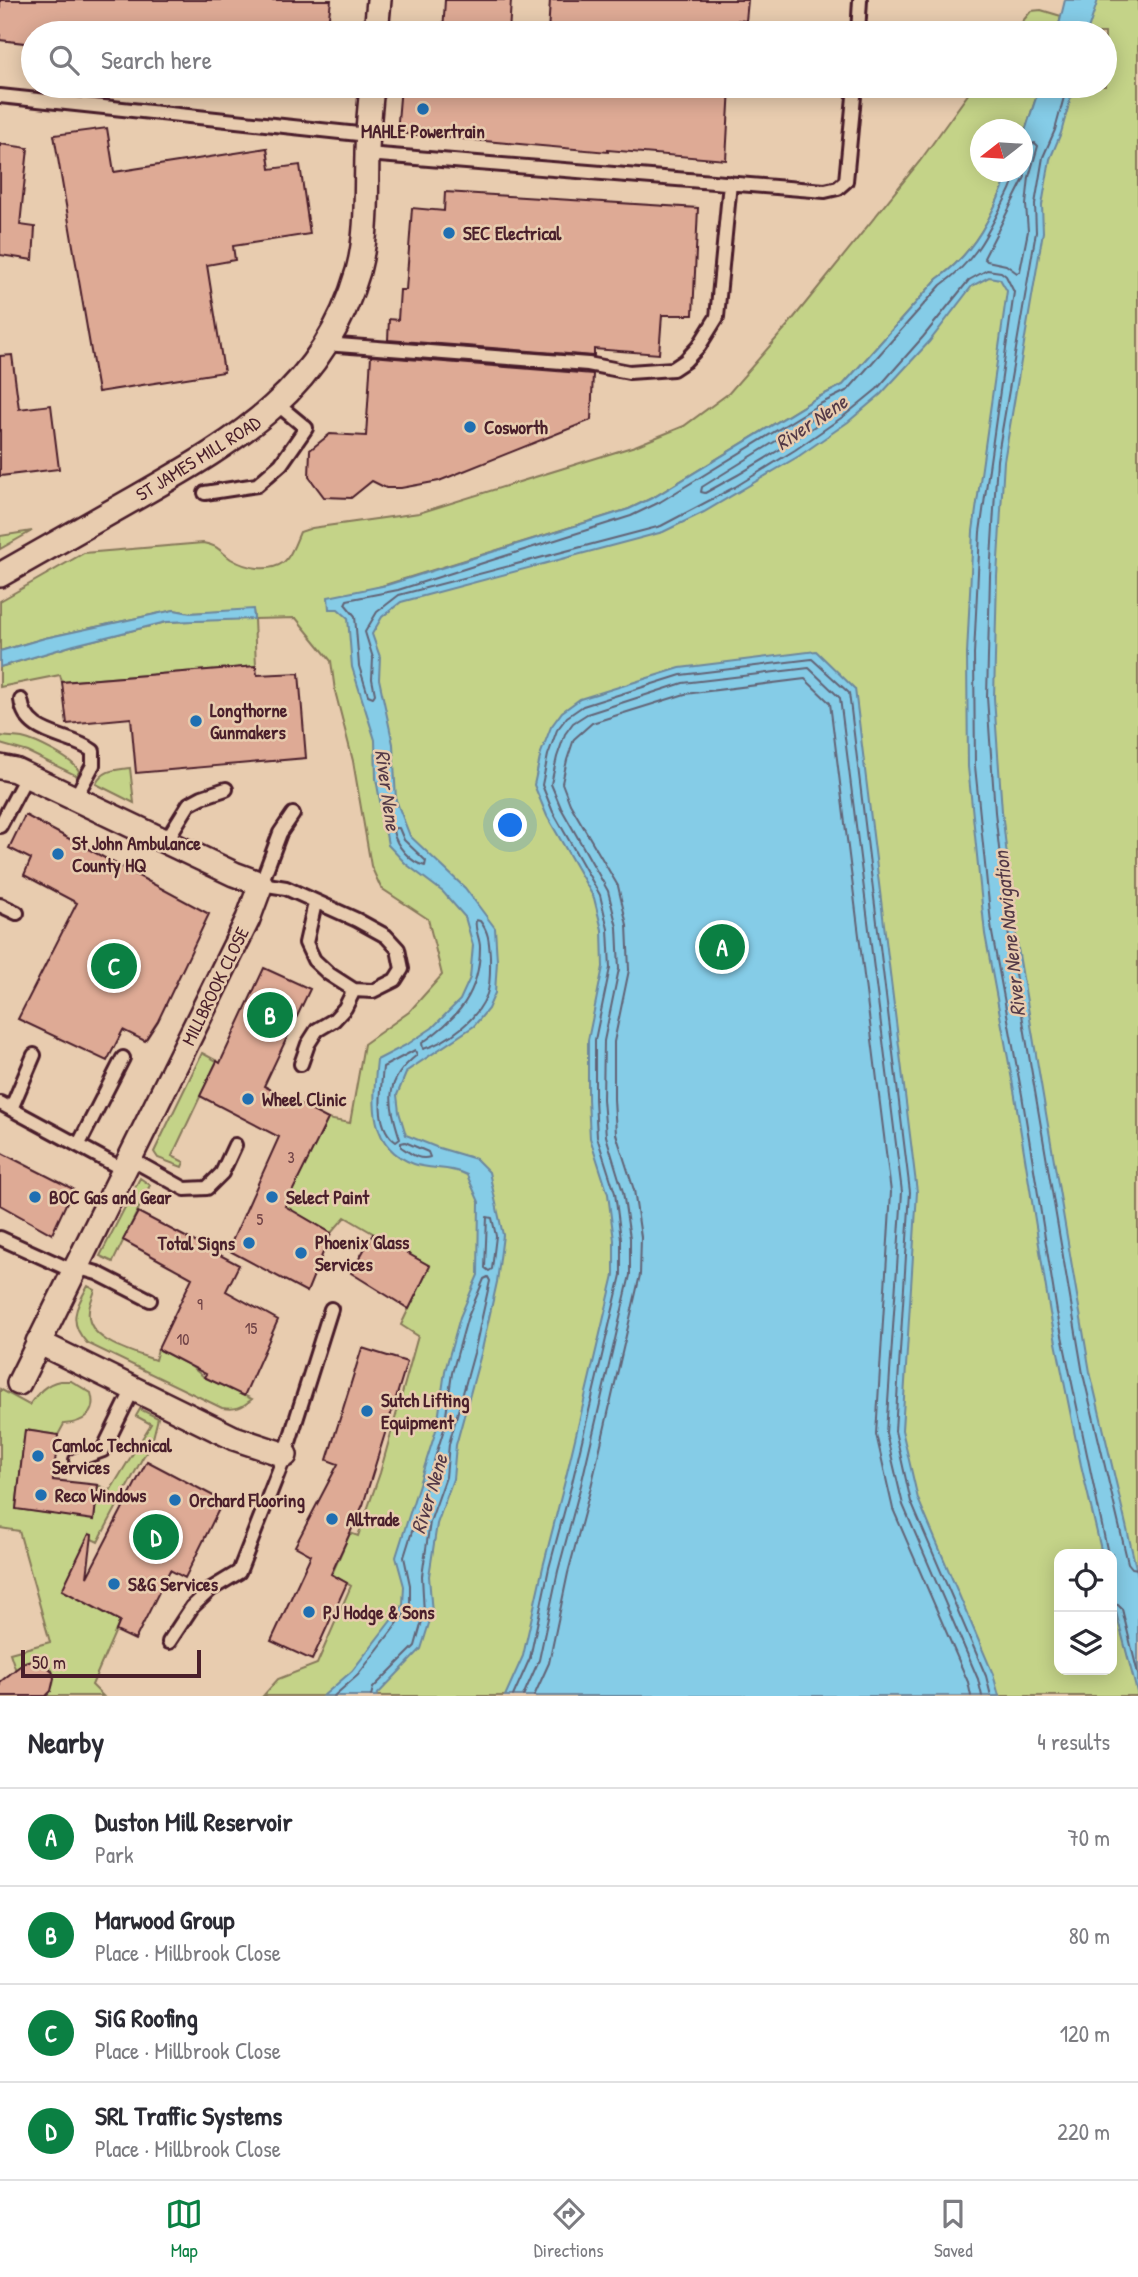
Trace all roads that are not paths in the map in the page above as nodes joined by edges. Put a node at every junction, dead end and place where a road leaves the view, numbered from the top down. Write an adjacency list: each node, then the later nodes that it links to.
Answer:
1 (379, 0): 3 (street)
2 (860, 0): 4 (lane)
3 (377, 21)
4 (859, 21)
5 (0, 96): 8 (lane)
6 (371, 98): 8 (street, ST JAMES MILL ROAD)
7 (854, 98): 9 (lane)
8 (368, 145): 9 (lane); 10 (street, ST JAMES MILL ROAD)
9 (730, 183): 10 (lane)
10 (326, 344): 11 (street, ST JAMES MILL ROAD)
11 (277, 404): 12 (lane); 13 (street, ST JAMES MILL ROAD)
12 (205, 494)
13 (0, 575)
14 (21, 700): 18 (lane)
15 (0, 767): 16 (street)
16 (27, 775): 18 (street); 20 (lane)
17 (226, 789): 21 (lane)
18 (75, 798): 21 (street)
19 (293, 814): 22 (lane)
20 (0, 826)
21 (166, 841): 22 (street)
22 (261, 884): 23 (lane); 33 (street, MILLBROOK CLOSE)
23 (315, 903): 26 (lane); 26 (lane)
24 (0, 905): 25 (lane)
25 (17, 913)
26 (354, 990): 29 (lane)
27 (34, 1055): 30 (lane)
28 (123, 1058): 31 (lane)
29 (301, 1065)
30 (6, 1106): 31 (lane)
31 (79, 1144): 33 (lane)
32 (235, 1145): 33 (lane)
33 (127, 1164): 35 (street, MILLBROOK CLOSE)
34 (0, 1238): 35 (lane)
35 (74, 1269): 36 (lane); 38 (street, MILLBROOK CLOSE)
36 (150, 1300)
37 (331, 1309): 41 (lane)
38 (38, 1342): 39 (street, MILLBROOK CLOSE); 40 (street)
39 (19, 1383)
40 (133, 1389): 41 (street); 42 (lane)
41 (285, 1455): 43 (lane)
42 (76, 1460)
43 (169, 1642)

